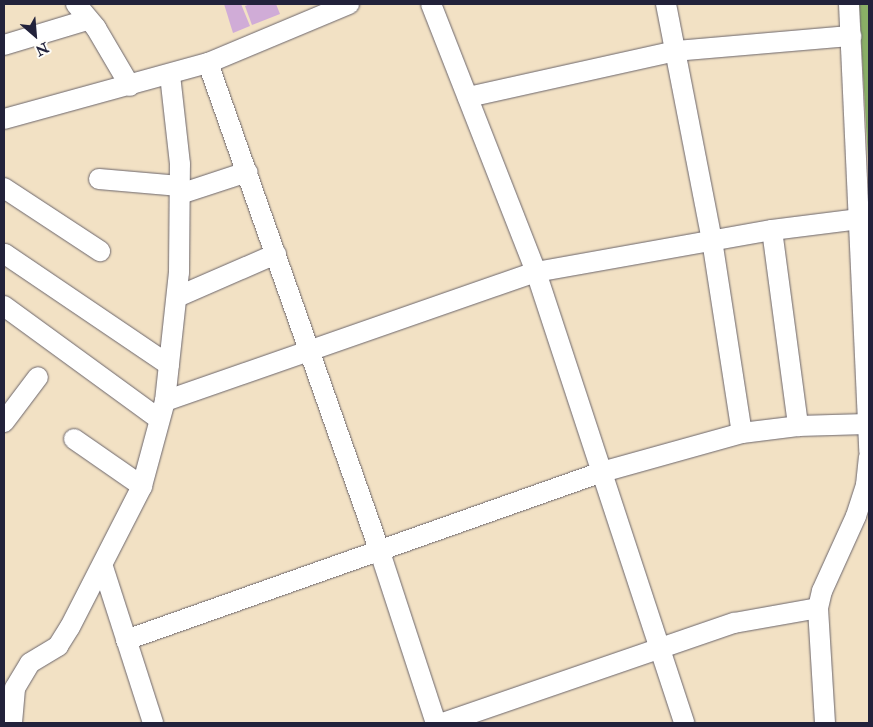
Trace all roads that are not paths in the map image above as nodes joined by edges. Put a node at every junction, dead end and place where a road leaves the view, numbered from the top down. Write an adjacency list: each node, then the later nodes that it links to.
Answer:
1 (349, 4): 9 (street)
2 (431, 4): 12 (street)
3 (666, 4): 8 (street)
4 (849, 4): 6 (street)
5 (82, 12): 7 (street); 11 (street)
6 (851, 36): 8 (street); 18 (street)
7 (4, 45)
8 (675, 52): 12 (street); 20 (street)
9 (208, 63): 10 (street); 14 (street)
10 (170, 75): 11 (street); 17 (street)
11 (130, 86): 13 (street)
12 (468, 97): 24 (street)
13 (4, 119)
14 (247, 172): 17 (street); 22 (street)
15 (99, 178): 17 (street)
16 (4, 188): 21 (street)
17 (180, 190): 25 (street)
18 (859, 219): 19 (street); 32 (street)
19 (772, 230): 20 (street); 33 (street)
20 (712, 240): 24 (street); 34 (street)
21 (100, 251)
22 (276, 254): 25 (street); 27 (street)
23 (4, 256): 28 (street)
24 (536, 272): 27 (street); 38 (street)
25 (177, 298): 28 (street)
26 (4, 306): 30 (street)
27 (310, 348): 30 (street); 40 (street)
28 (169, 365): 30 (street)
29 (38, 377): 31 (street)
30 (162, 410): 39 (street)
31 (4, 422)
32 (867, 424): 33 (street); 36 (street)
33 (798, 426): 34 (street)
34 (742, 433): 38 (street)
35 (74, 439): 39 (street)
36 (869, 452)
37 (869, 457): 42 (street)
38 (602, 472): 40 (street); 44 (street)
39 (142, 486): 41 (street)
40 (379, 549): 43 (street); 47 (street)
41 (103, 566): 43 (street); 45 (street)
42 (818, 608): 44 (street); 50 (street)
43 (126, 640): 46 (street)
44 (659, 648): 48 (street); 49 (street)
45 (12, 723)
46 (153, 723)
47 (436, 723)
48 (443, 723)
49 (684, 723)
50 (825, 723)

